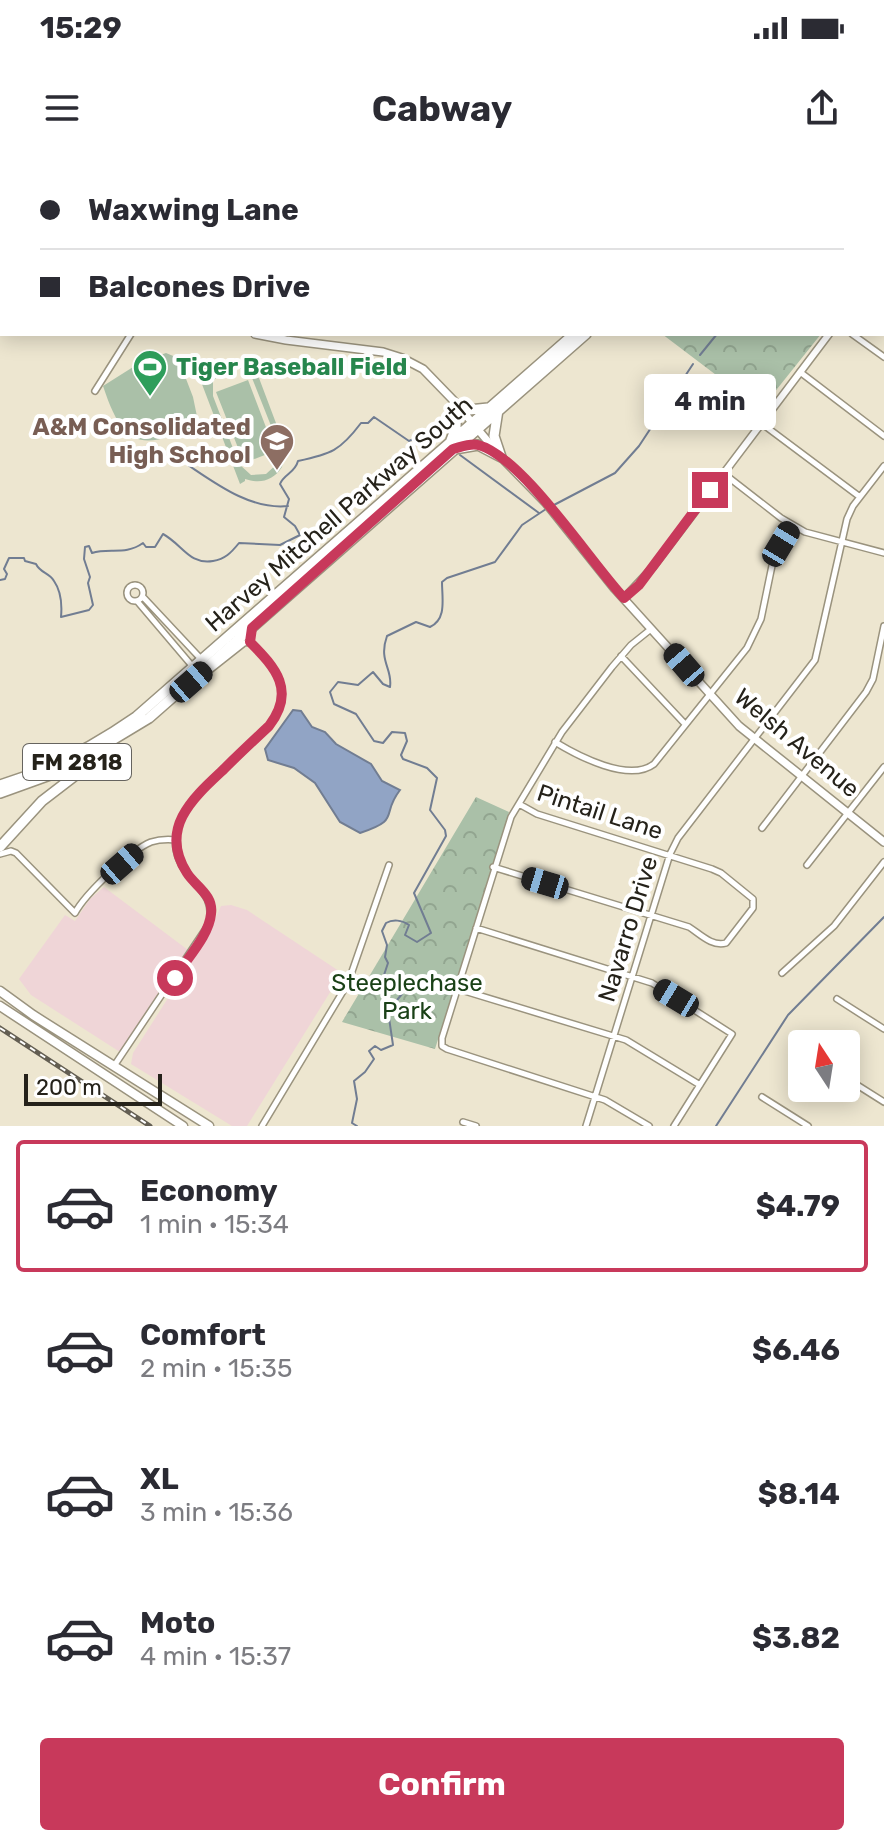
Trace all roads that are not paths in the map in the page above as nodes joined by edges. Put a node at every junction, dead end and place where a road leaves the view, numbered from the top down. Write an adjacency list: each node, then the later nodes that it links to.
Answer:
1 (130, 336): 9 (street)
2 (265, 336): 10 (main road, Welsh Avenue)
3 (572, 336): 11 (highway, Harvey Mitchell Parkway South / FM 2818)
4 (584, 336): 11 (highway, Harvey Mitchell Parkway South / FM 2818)
5 (827, 336): 8 (street)
6 (855, 336): 7 (street)
7 (884, 357)
8 (800, 372): 12 (street); 14 (street)
9 (95, 391)
10 (457, 404): 11 (highway); 13 (main road, Welsh Avenue); 15 (highway)
11 (495, 408): 13 (highway, Harvey Mitchell Parkway South / FM 2818); 16 (highway)
12 (761, 423): 18 (street); 19 (street)
13 (475, 425): 15 (highway, Harvey Mitchell Parkway South / FM 2818); 16 (main road, Welsh Avenue)
14 (884, 436)
15 (451, 446): 16 (highway); 25 (highway, Harvey Mitchell Parkway South / FM 2818); 29 (highway, Harvey Mitchell Parkway South / FM 2818)
16 (501, 457): 23 (main road, Welsh Avenue)
17 (884, 466): 19 (street, Navarro Drive)
18 (722, 473): 20 (street); 23 (street)
19 (860, 497): 21 (street, Navarro Drive)
20 (792, 525): 21 (street); 32 (street)
21 (841, 542): 22 (street); 35 (street, Navarro Drive)
22 (884, 553)
23 (624, 598): 26 (main road, Welsh Avenue)
24 (884, 626): 39 (street)
25 (252, 628): 27 (street); 31 (highway, Harvey Mitchell Parkway South / FM 2818)
26 (651, 629): 28 (street); 32 (main road, Welsh Avenue)
27 (250, 642): 31 (street); 46 (street)
28 (621, 656): 34 (street); 36 (street)
29 (202, 660): 30 (highway, Harvey Mitchell Parkway South / FM 2818); 30 (street)
30 (193, 667): 38 (highway, Harvey Mitchell Parkway South / FM 2818)
31 (191, 682): 33 (highway, Harvey Mitchell Parkway South / FM 2818)
32 (709, 694): 34 (street); 35 (main road, Welsh Avenue)
33 (149, 718): 42 (highway, Harvey Mitchell Parkway South / FM 2818); 48 (highway)
34 (685, 724): 36 (street)
35 (755, 740): 39 (main road, Welsh Avenue); 50 (street, Navarro Drive)
36 (555, 742): 43 (street)
37 (884, 767): 44 (street)
38 (44, 770): 40 (highway); 41 (highway, Harvey Mitchell Parkway South / FM 2818)
39 (801, 777): 44 (main road, Welsh Avenue); 45 (street)
40 (0, 778)
41 (0, 785)
42 (0, 793)
43 (519, 804): 50 (street, Pintail Lane); 54 (street)
44 (848, 813): 47 (main road, Welsh Avenue); 53 (street)
45 (762, 828)
46 (177, 840): 49 (street); 65 (street)
47 (884, 842)
48 (0, 847)
49 (0, 854)
50 (670, 854): 55 (street, Navarro Drive); 55 (street, Pintail Lane)
51 (884, 862): 57 (street)
52 (389, 865): 74 (street)
53 (807, 865)
54 (493, 867): 55 (street); 56 (street)
55 (650, 915): 58 (street, Navarro Drive)
56 (476, 928): 58 (street); 59 (street)
57 (782, 973)
58 (633, 975): 64 (street, Navarro Drive); 66 (street)
59 (458, 989): 64 (street); 68 (street)
60 (0, 991): 65 (main road)
61 (837, 999): 63 (street)
62 (0, 1006): 72 (main road)
63 (884, 1029)
64 (614, 1036): 66 (street); 68 (street, Navarro Drive)
65 (114, 1067): 73 (main road)
66 (700, 1085): 78 (street)
67 (860, 1087): 70 (street)
68 (595, 1096): 76 (street, Navarro Drive); 77 (street)
69 (762, 1097): 79 (street)
70 (884, 1102)
71 (463, 1122): 75 (street)
72 (183, 1126)
73 (209, 1126)
74 (262, 1126)
75 (476, 1126)
76 (586, 1126)
77 (649, 1126)
78 (674, 1126)
79 (808, 1126)

